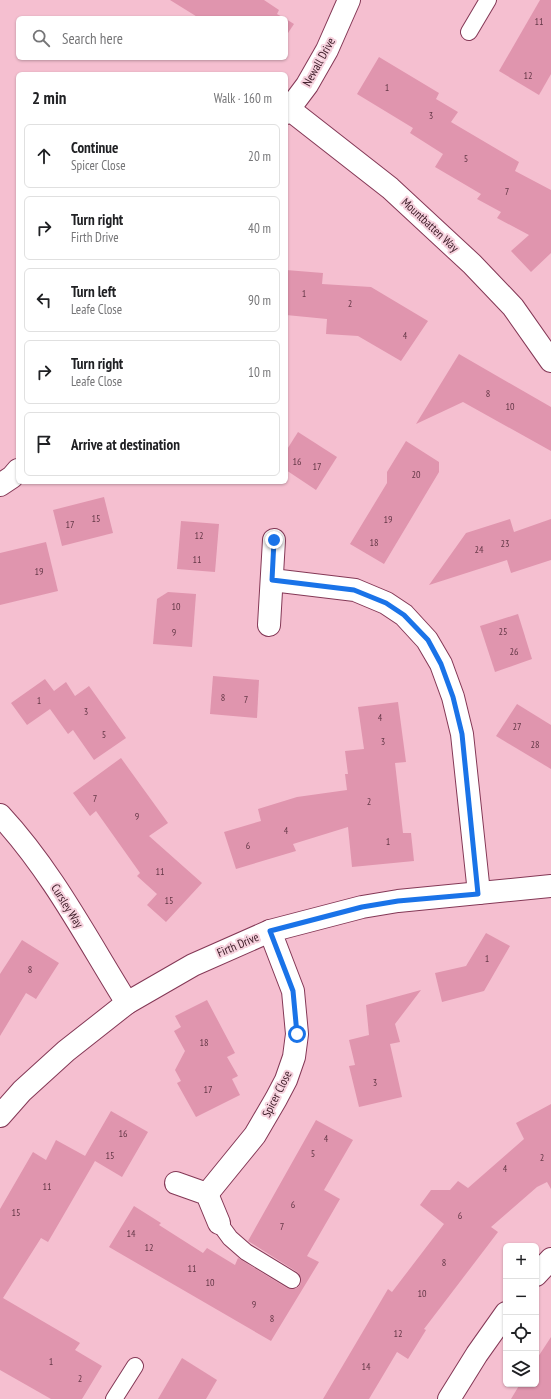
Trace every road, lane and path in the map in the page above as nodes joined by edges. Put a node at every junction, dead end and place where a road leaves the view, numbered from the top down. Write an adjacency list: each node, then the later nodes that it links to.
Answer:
1 (488, 0): 3 (lane)
2 (344, 2): 4 (street, Newall Drive)
3 (469, 32)
4 (288, 111): 5 (street, Mountbatten Way)
5 (551, 361)
6 (16, 472): 7 (street)
7 (0, 486)
8 (274, 540): 9 (street)
9 (272, 580): 10 (street); 13 (street)
10 (269, 625)
11 (0, 815): 15 (street, Cursley Way)
12 (551, 886): 13 (street, Firth Drive)
13 (478, 894): 14 (street, Firth Drive)
14 (270, 931): 15 (street, Firth Drive); 18 (street, Spicer Close)
15 (127, 1004): 16 (street, Firth Drive)
16 (0, 1116)
17 (176, 1183): 18 (street)
18 (207, 1194): 19 (street)
19 (219, 1223): 22 (lane)
20 (551, 1259): 21 (street)
21 (539, 1272)
22 (292, 1280)
23 (505, 1315): 26 (street)
24 (135, 1366): 25 (lane)
25 (114, 1399)
26 (449, 1399)

